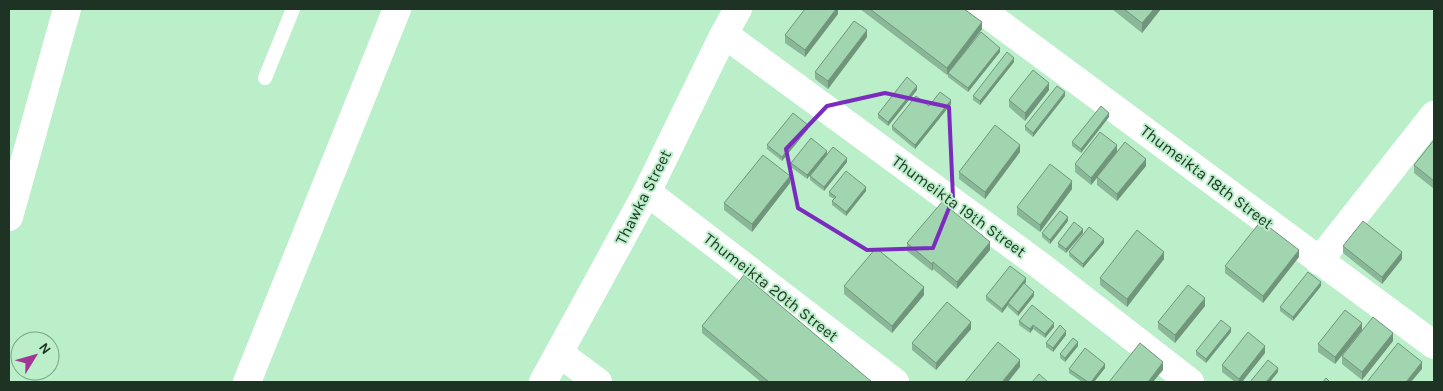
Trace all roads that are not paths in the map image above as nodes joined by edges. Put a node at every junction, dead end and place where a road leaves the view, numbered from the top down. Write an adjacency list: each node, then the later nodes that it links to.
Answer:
1 (67, 9): 10 (street)
2 (293, 9): 7 (lane)
3 (397, 9): 14 (street)
4 (738, 9): 6 (street, Thawka Street)
5 (980, 9): 11 (street, Thumeikta 18th Street)
6 (724, 34): 9 (street, Thawka Street); 18 (street, Thumeikta 19th Street)
7 (265, 78)
8 (1434, 115): 11 (street)
9 (647, 192): 13 (street, Thawka Street); 17 (street, Thumeikta 20th Street)
10 (9, 217)
11 (1319, 261): 12 (street, Thumeikta 18th Street)
12 (1434, 345)
13 (559, 353): 15 (street, Thawka Street); 16 (street)
14 (247, 382)
15 (543, 382)
16 (598, 382)
17 (895, 382)
18 (1190, 382)

